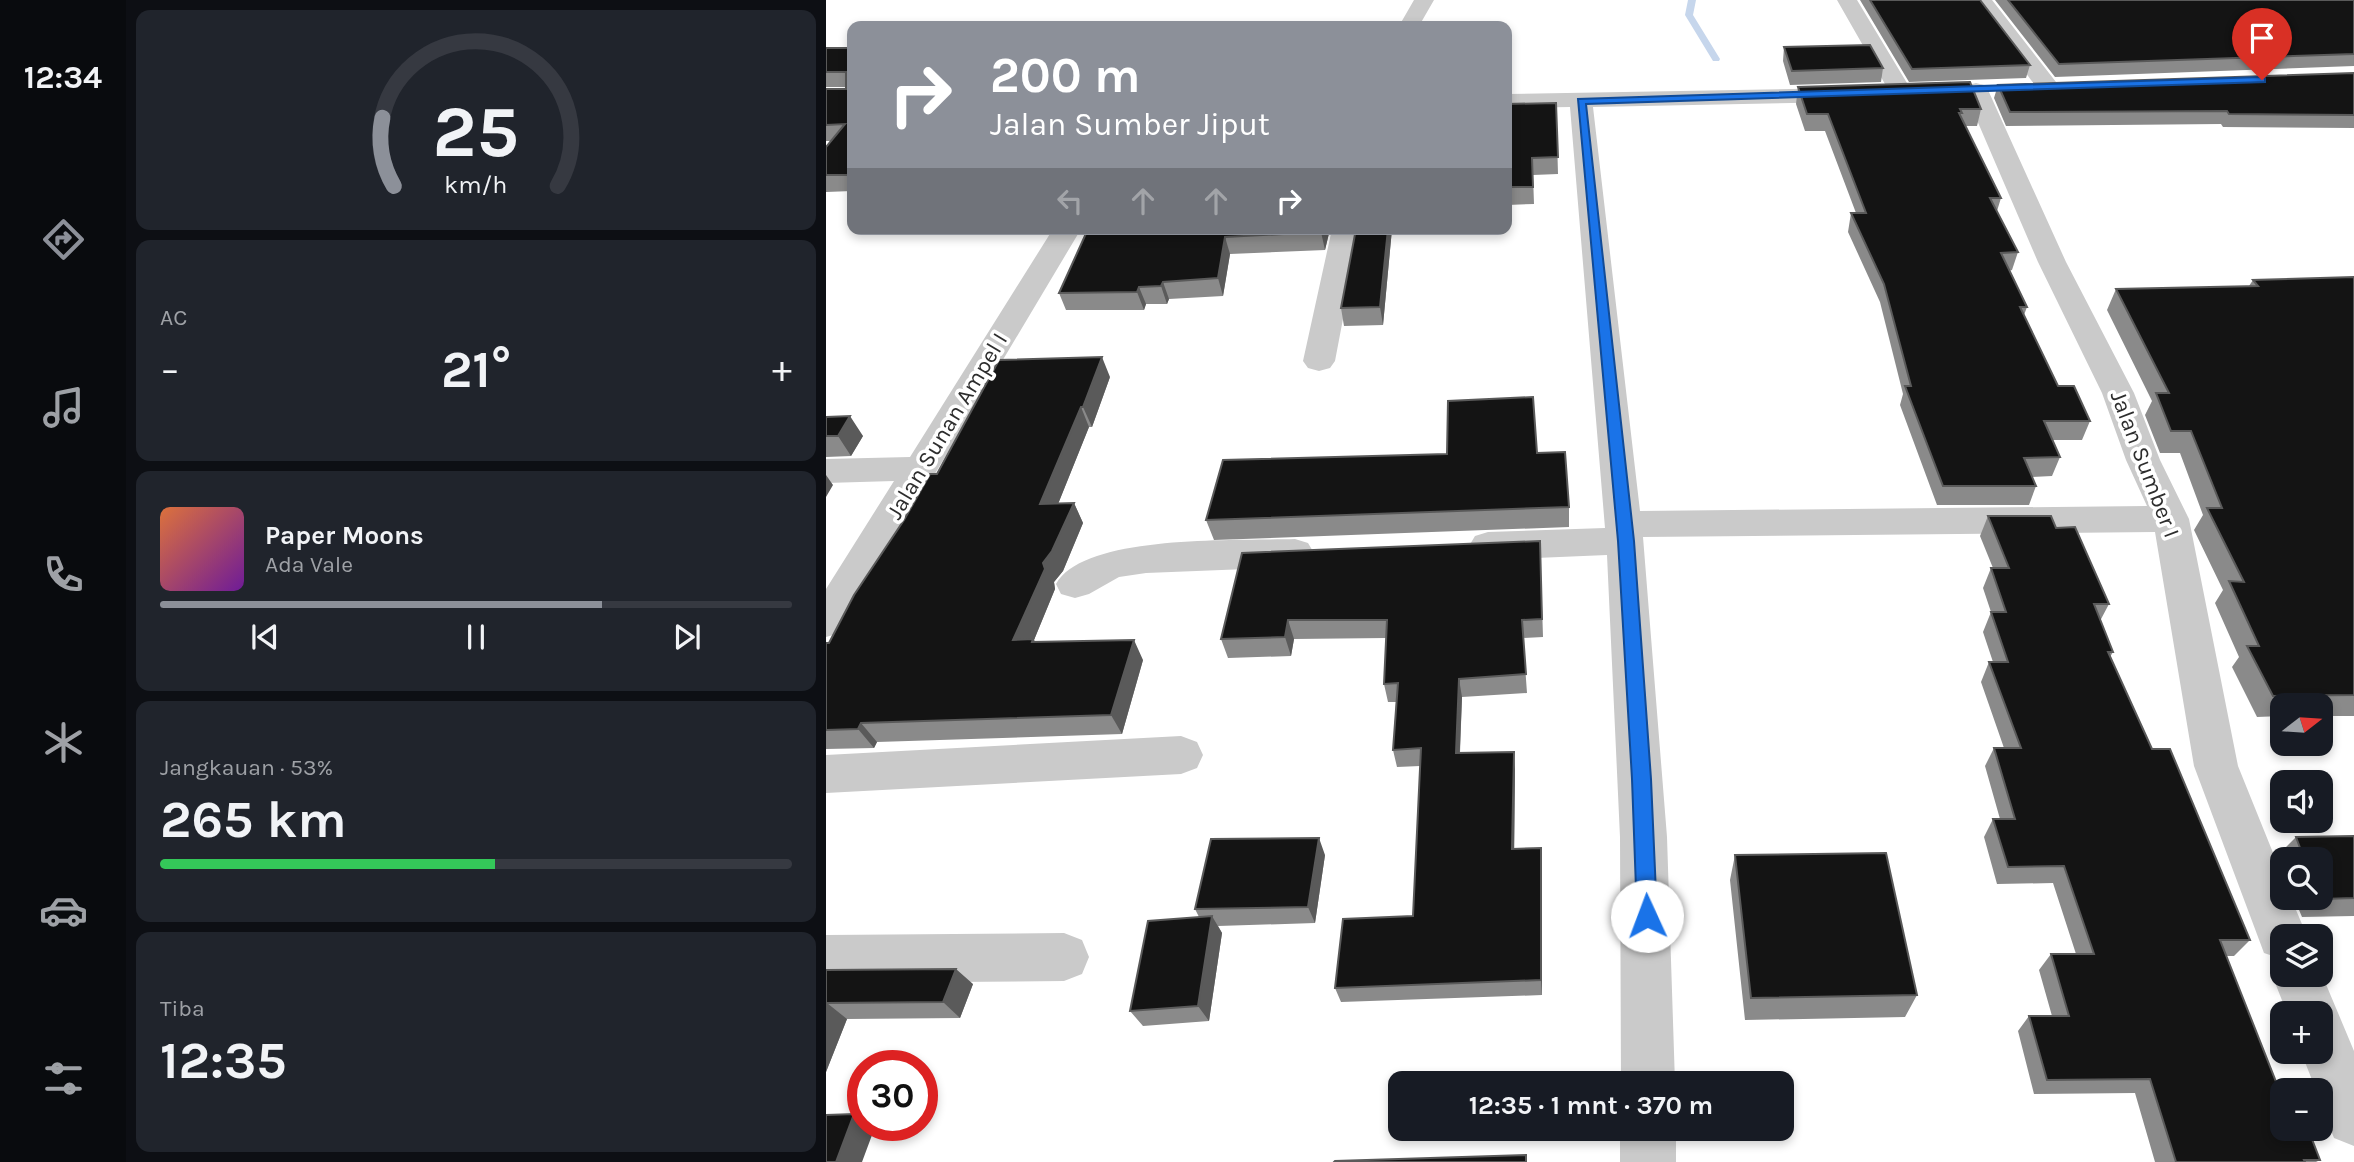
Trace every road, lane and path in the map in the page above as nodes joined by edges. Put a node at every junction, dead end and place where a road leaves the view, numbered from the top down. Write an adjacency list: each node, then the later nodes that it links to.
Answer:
1 (1424, 0): 4 (street)
2 (1847, 0): 10 (street)
3 (1981, 0): 6 (street)
4 (1412, 21)
5 (2075, 86): 6 (street)
6 (2048, 87): 7 (street)
7 (2024, 88)
8 (1976, 90): 18 (street, Jalan Sumber I)
9 (1926, 92): 10 (street)
10 (1901, 93): 12 (street)
11 (1512, 101): 12 (street)
12 (1581, 101): 19 (street)
13 (1062, 235): 16 (street, Jalan Sunan Ampel I)
14 (1345, 235): 15 (street)
15 (1319, 362)
16 (922, 468): 17 (street); 23 (street, Jalan Sunan Ampel I)
17 (826, 471)
18 (2171, 519): 19 (street); 26 (street, Jalan Sumber I)
19 (1625, 533): 20 (street); 30 (street)
20 (1448, 548)
21 (1324, 552): 22 (street)
22 (1075, 584)
23 (826, 622)
24 (1181, 755): 25 (street)
25 (826, 774)
26 (2277, 924)
27 (1064, 957): 28 (street)
28 (826, 959)
29 (2332, 1064): 31 (street)
30 (1648, 1071)
31 (2354, 1118)
32 (1648, 1141): 33 (street)
33 (1648, 1162)

